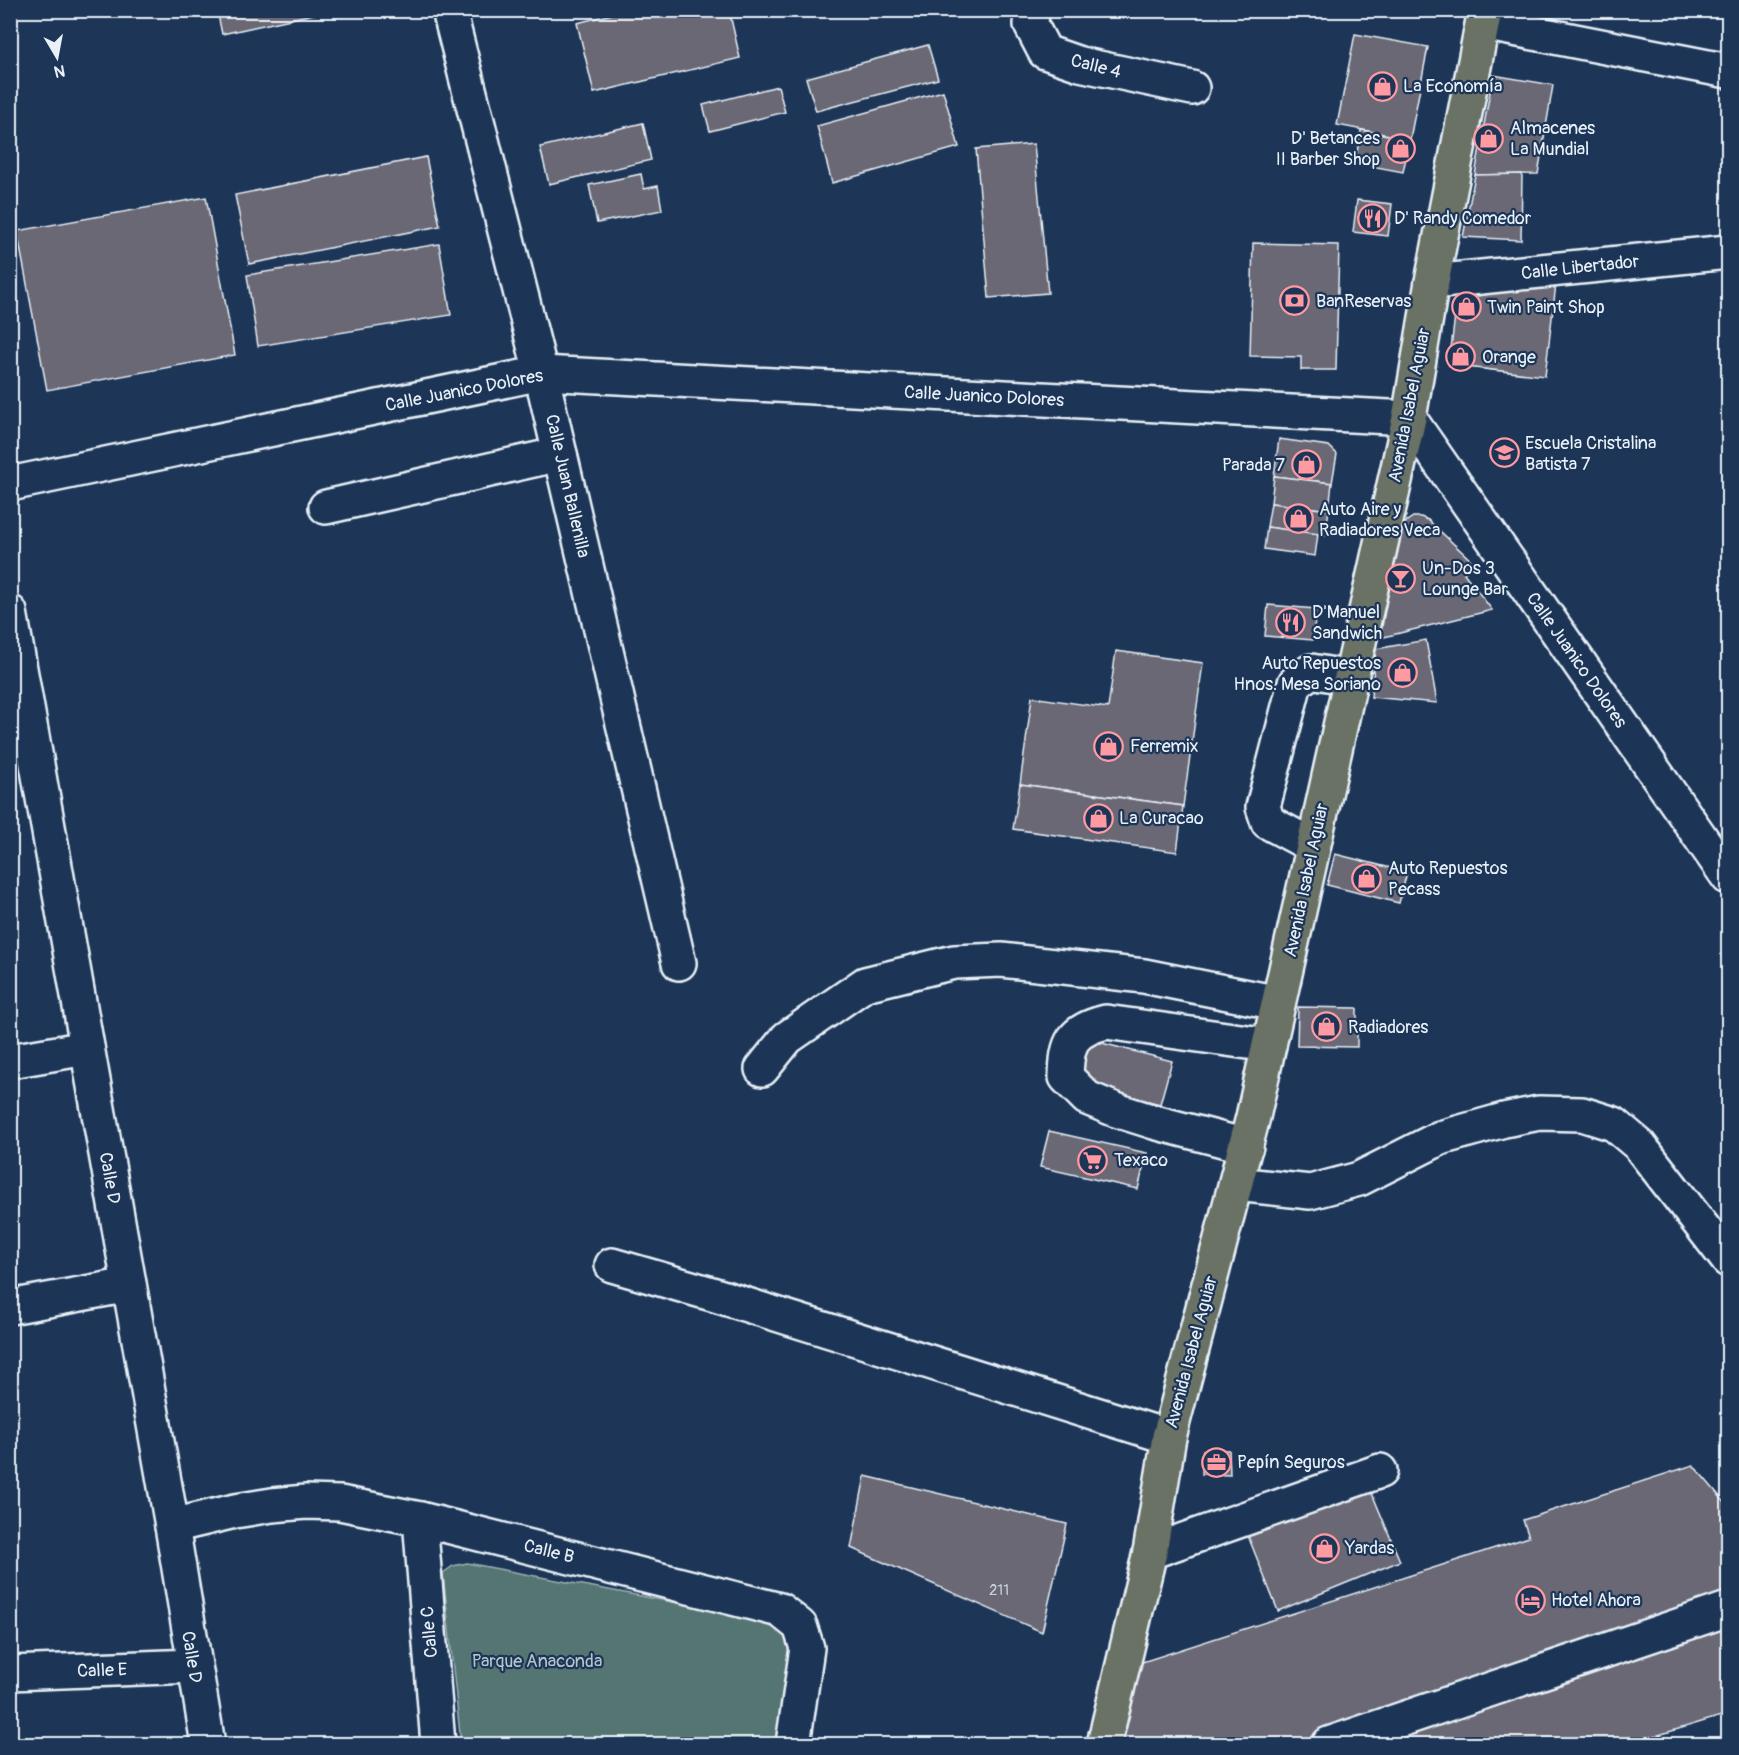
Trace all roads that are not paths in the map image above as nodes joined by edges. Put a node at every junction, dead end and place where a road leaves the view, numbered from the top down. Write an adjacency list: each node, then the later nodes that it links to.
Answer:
1 (449, 10): 8 (street, Calle Juan Ballenilla)
2 (1032, 10): 5 (street, Calle 4)
3 (1484, 17): 4 (street); 7 (main road, Avenida Isabel Aguiar)
4 (1728, 71)
5 (1192, 88)
6 (1728, 252): 7 (street, Calle Libertador)
7 (1432, 282): 9 (main road, Avenida Isabel Aguiar)
8 (541, 373): 9 (street, Calle Juanico Dolores); 10 (street, Calle Juan Ballenilla); 11 (street, Calle Juanico Dolores)
9 (1409, 418): 14 (main road, Avenida Isabel Aguiar); 16 (street, Calle Juanico Dolores)
10 (560, 454): 12 (street); 17 (street, Calle Juan Ballenilla)
11 (10, 484)
12 (326, 507)
13 (10, 612): 20 (street, Calle D)
14 (1351, 678): 15 (main road, Avenida Isabel Aguiar); 15 (street)
15 (1313, 846): 18 (main road, Avenida Isabel Aguiar)
16 (1728, 877)
17 (679, 963)
18 (1278, 1003): 19 (main road, Avenida Isabel Aguiar); 22 (street)
19 (1269, 1045): 23 (main road, Avenida Isabel Aguiar); 23 (street)
20 (87, 1048): 21 (street); 27 (street, Calle D)
21 (10, 1061)
22 (762, 1069)
23 (1246, 1146): 24 (main road, Avenida Isabel Aguiar)
24 (1236, 1184): 25 (street); 29 (main road, Avenida Isabel Aguiar)
25 (1728, 1260)
26 (612, 1265): 29 (street)
27 (129, 1285): 28 (street); 32 (street, Calle D)
28 (10, 1307)
29 (1169, 1437): 33 (main road, Avenida Isabel Aguiar)
30 (1380, 1472): 33 (street)
31 (420, 1519): 32 (street, Calle B); 38 (street, Calle C); 39 (street, Calle B)
32 (172, 1527): 35 (street, Calle D)
33 (1150, 1552): 40 (main road, Avenida Isabel Aguiar)
34 (1728, 1609): 41 (street)
35 (194, 1666): 36 (street, Calle E); 37 (street, Calle D)
36 (10, 1674)
37 (208, 1744)
38 (438, 1744)
39 (794, 1744)
40 (1104, 1744)
41 (1329, 1744)

